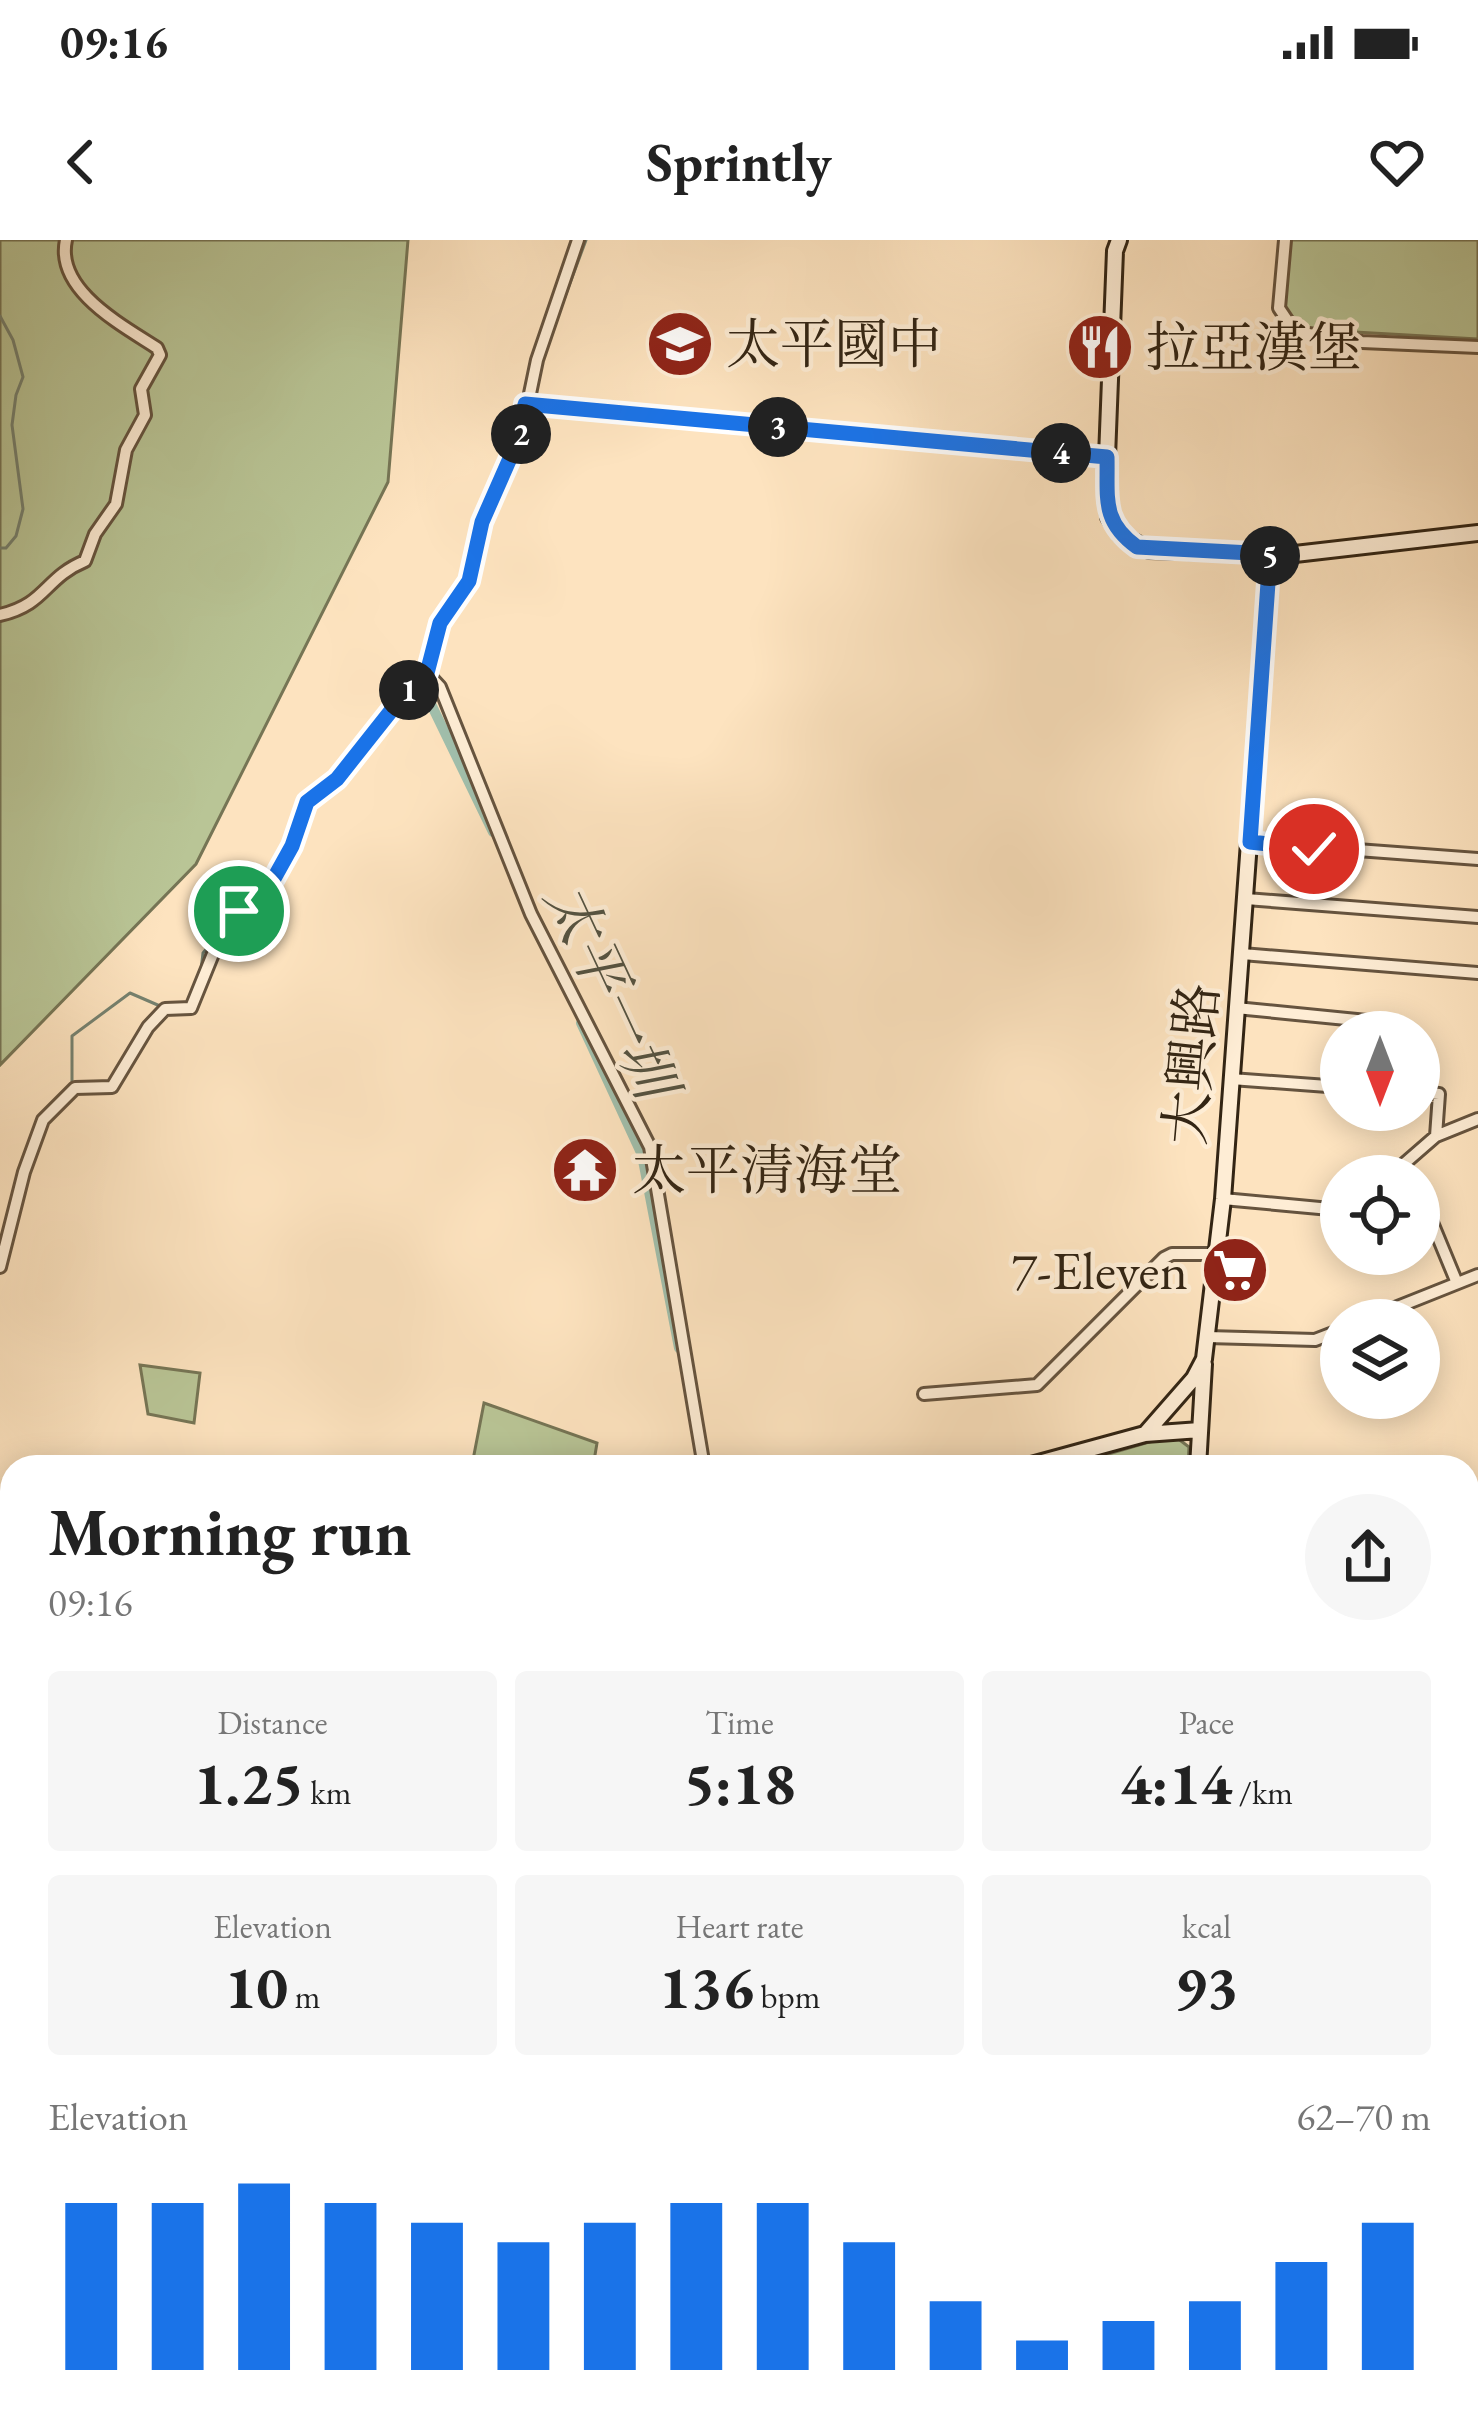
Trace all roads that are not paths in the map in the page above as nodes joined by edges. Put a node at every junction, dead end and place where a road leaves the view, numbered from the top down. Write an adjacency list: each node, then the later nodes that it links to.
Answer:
1 (66, 240): 10 (street)
2 (578, 240): 6 (street)
3 (1119, 240): 7 (main road)
4 (1285, 240): 5 (street)
5 (1478, 347)
6 (525, 404): 7 (street); 11 (street)
7 (1107, 457): 9 (main road)
8 (1478, 533): 9 (main road)
9 (1270, 554): 12 (main road, 大興路)
10 (0, 615)
11 (427, 673): 30 (street); 40 (street)
12 (1250, 842): 13 (street); 14 (main road, 大興路)
13 (1478, 859)
14 (1246, 899): 15 (street); 16 (main road, 大興路)
15 (1478, 917)
16 (1242, 954): 17 (street); 18 (main road, 大興路)
17 (1478, 973)
18 (1236, 1008): 19 (street); 20 (main road, 大興路)
19 (1320, 1016)
20 (1231, 1079): 21 (street); 26 (main road, 大興路)
21 (1320, 1085)
22 (1478, 1119): 24 (street)
23 (1436, 1131): 24 (street)
24 (1436, 1136): 25 (street)
25 (1412, 1155)
26 (1223, 1199): 27 (street); 29 (main road, 大興路)
27 (1320, 1208)
28 (1440, 1243): 32 (street)
29 (1217, 1254): 34 (main road, 大興路); 37 (street)
30 (0, 1267)
31 (1478, 1275): 32 (street)
32 (1456, 1283): 33 (street)
33 (1417, 1299)
34 (1208, 1337): 35 (street); 36 (main road, 大興路)
35 (1320, 1338)
36 (1204, 1359): 38 (main road); 39 (main road, 大興路)
37 (924, 1394)
38 (1200, 1430): 39 (main road); 42 (main road)
39 (1145, 1434): 41 (main road)
40 (702, 1455)
41 (1068, 1455)
42 (1199, 1455)

